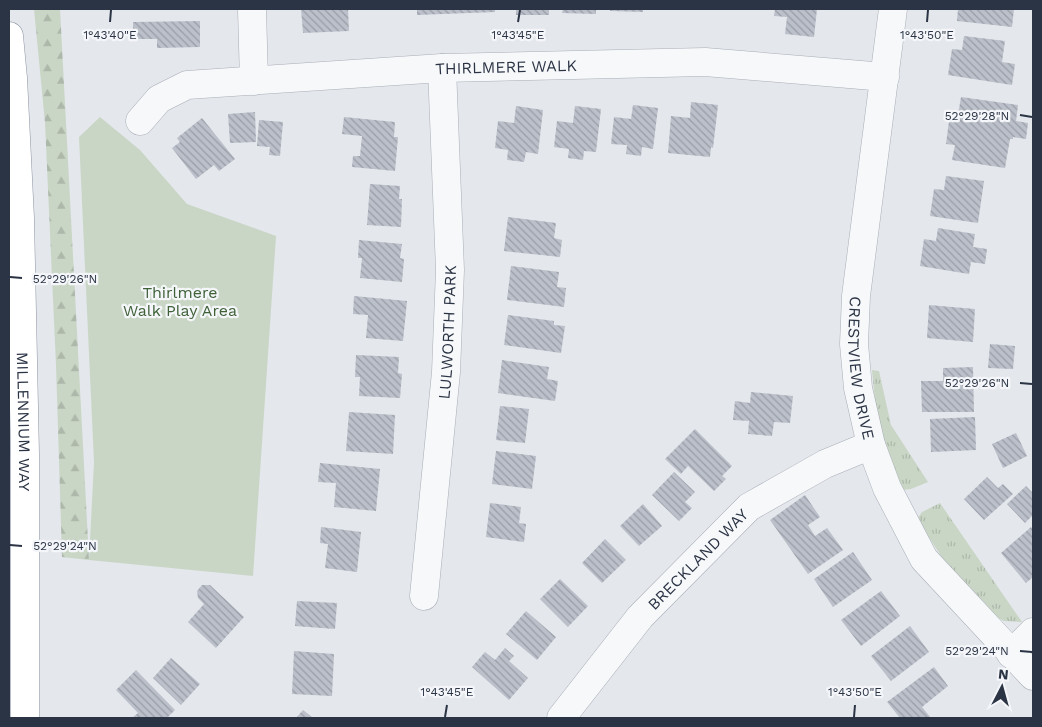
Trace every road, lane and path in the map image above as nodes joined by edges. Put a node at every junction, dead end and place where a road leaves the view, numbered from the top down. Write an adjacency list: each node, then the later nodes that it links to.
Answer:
1 (252, 9): 6 (street)
2 (893, 9): 5 (street, CRESTVIEW DRIVE)
3 (9, 36): 13 (highway, MILLENNIUM WAY)
4 (442, 68): 5 (street, THIRLMERE WALK); 6 (street, THIRLMERE WALK); 9 (street, LULWORTH PARK)
5 (885, 77): 8 (street, CRESTVIEW DRIVE)
6 (254, 81): 7 (street, THIRLMERE WALK)
7 (140, 121)
8 (871, 445): 11 (street, CRESTVIEW DRIVE); 14 (street, BRECKLAND WAY)
9 (424, 596)
10 (1033, 632): 11 (street)
11 (1011, 654): 12 (street, CRESTVIEW DRIVE)
12 (1033, 676)
13 (25, 718)
14 (561, 718)

